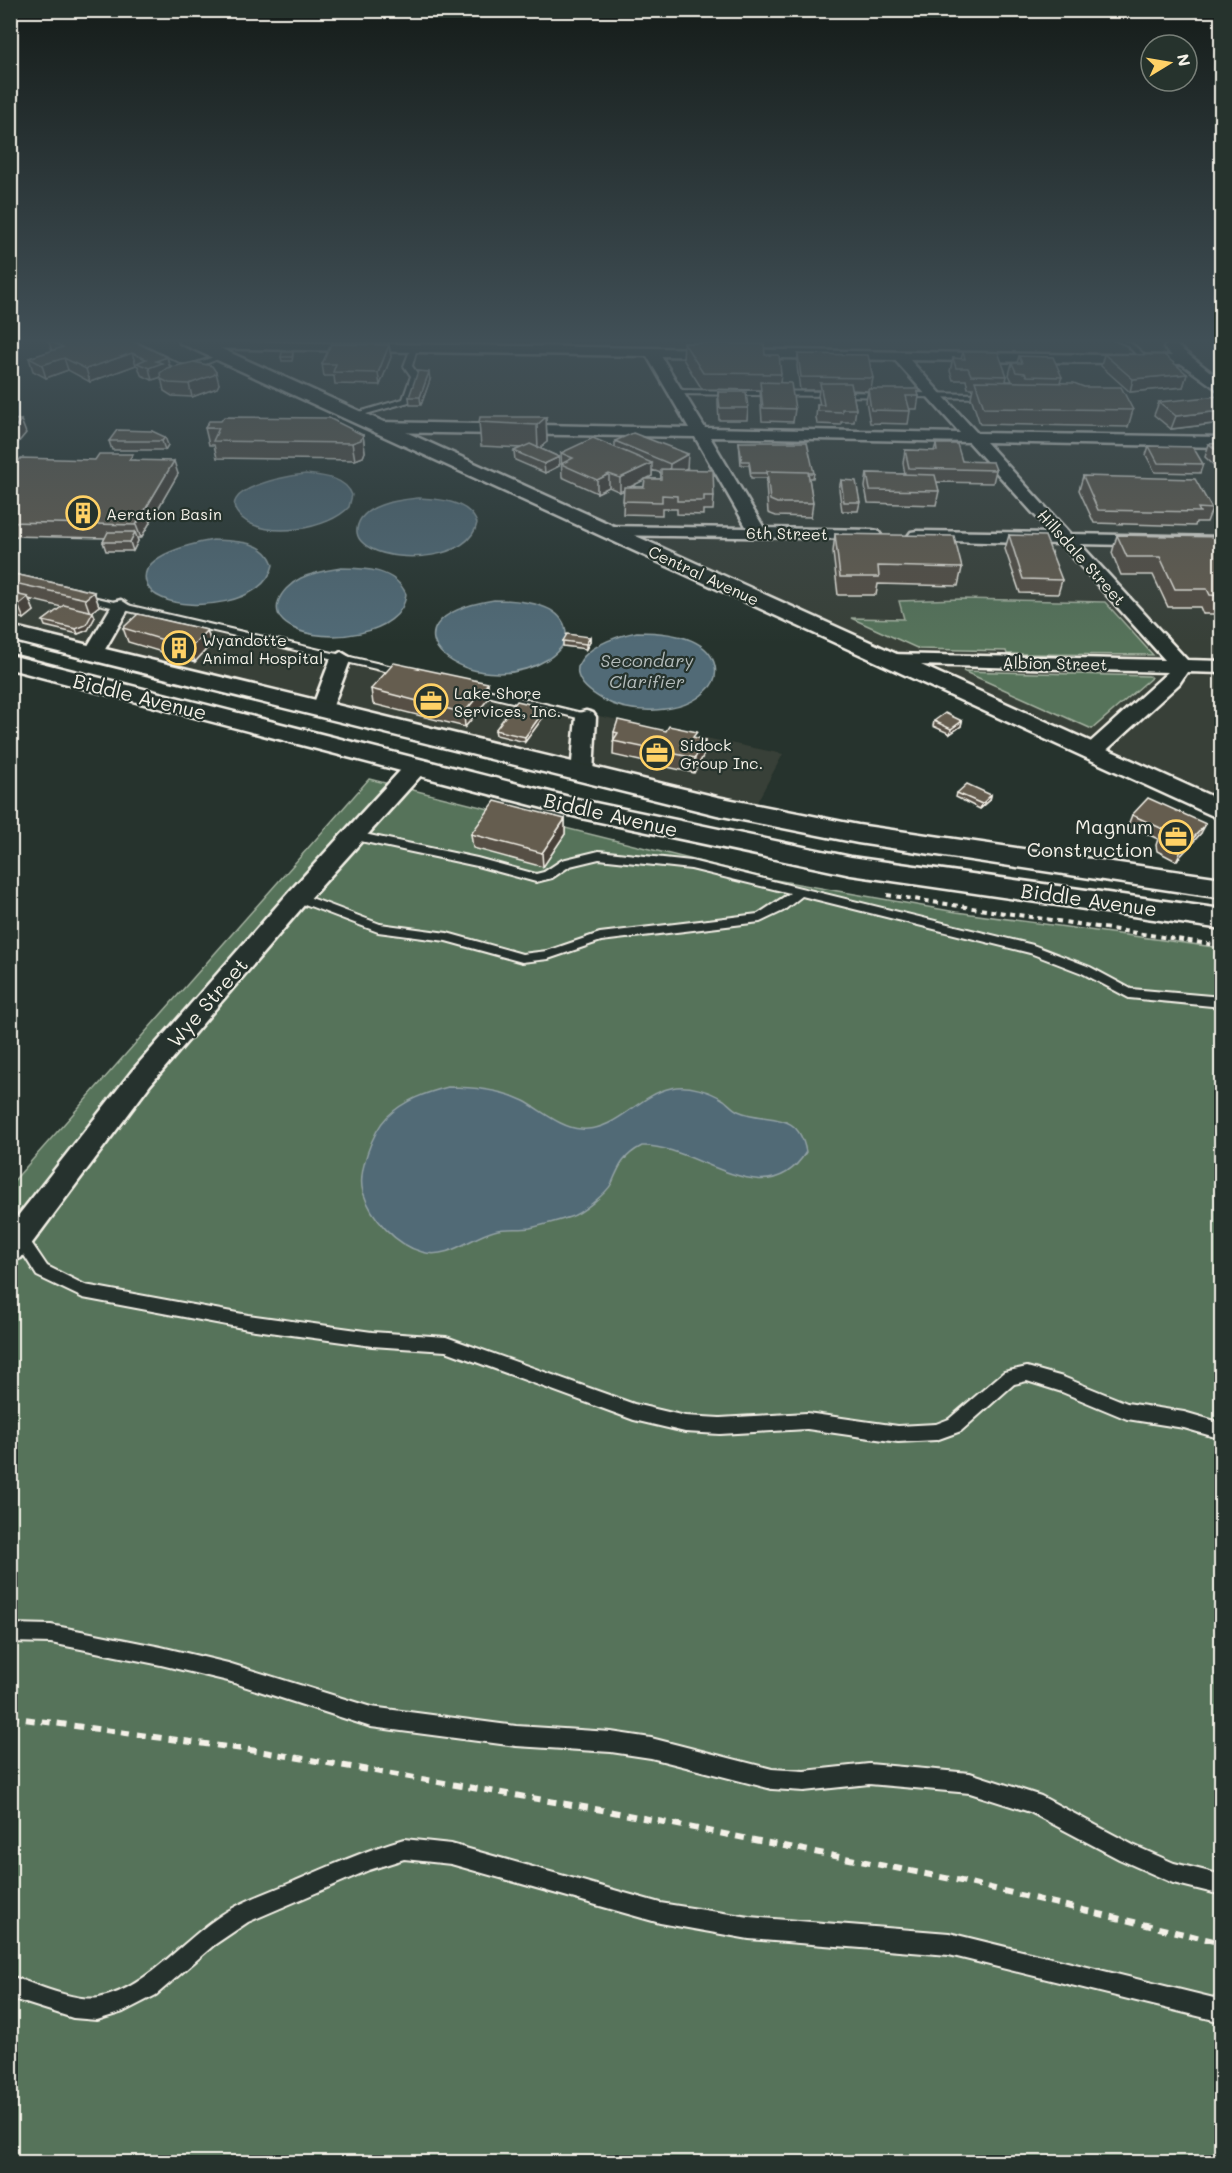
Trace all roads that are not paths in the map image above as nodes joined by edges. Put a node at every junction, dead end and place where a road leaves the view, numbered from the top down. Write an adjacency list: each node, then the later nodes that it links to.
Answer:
1 (408, 440): 6 (main road, Central Avenue)
2 (706, 440): 7 (street)
3 (975, 440): 8 (street, Hillsdale Street)
4 (1122, 440): 5 (street)
5 (1221, 442)
6 (604, 530): 7 (street, 6th Street); 16 (main road, Central Avenue)
7 (759, 533): 8 (street, 6th Street)
8 (1065, 538): 9 (street, 6th Street); 18 (street, Hillsdale Street)
9 (1221, 542)
10 (68, 594): 11 (lane)
11 (121, 606): 14 (street); 15 (lane)
12 (10, 633): 13 (main road, Biddle Avenue)
13 (54, 644): 14 (main road, Biddle Avenue); 17 (main road)
14 (93, 654): 22 (main road, Biddle Avenue)
15 (341, 658): 20 (lane); 22 (street)
16 (889, 660): 18 (street, Albion Street); 25 (main road, Central Avenue)
17 (16, 664): 26 (main road, Biddle Avenue)
18 (1181, 666): 19 (street, Albion Street); 25 (street)
19 (1221, 667)
20 (422, 677)
21 (457, 686): 23 (lane)
22 (321, 711): 24 (main road, Biddle Avenue)
23 (585, 717): 27 (street)
24 (437, 740): 26 (main road); 27 (main road, Biddle Avenue)
25 (1092, 752): 28 (main road, Central Avenue)
26 (417, 766): 30 (street, Wye Street); 31 (main road, Biddle Avenue)
27 (582, 774): 29 (main road, Biddle Avenue)
28 (1221, 812)
29 (858, 834): 31 (main road); 33 (main road, Biddle Avenue)
30 (355, 836): 32 (lane); 36 (street, Wye Street)
31 (851, 866): 38 (main road, Biddle Avenue)
32 (779, 885): 34 (lane); 37 (lane)
33 (1221, 888)
34 (800, 892): 35 (lane); 37 (lane)
35 (820, 896): 37 (lane); 39 (lane)
36 (298, 897): 37 (lane); 40 (street, Wye Street)
37 (787, 902)
38 (1221, 919)
39 (1221, 1002)
40 (15, 1242): 41 (lane)
41 (1221, 1431)
42 (10, 1633): 43 (lane)
43 (1221, 1885)
44 (10, 1986): 45 (lane)
45 (1221, 2011)

